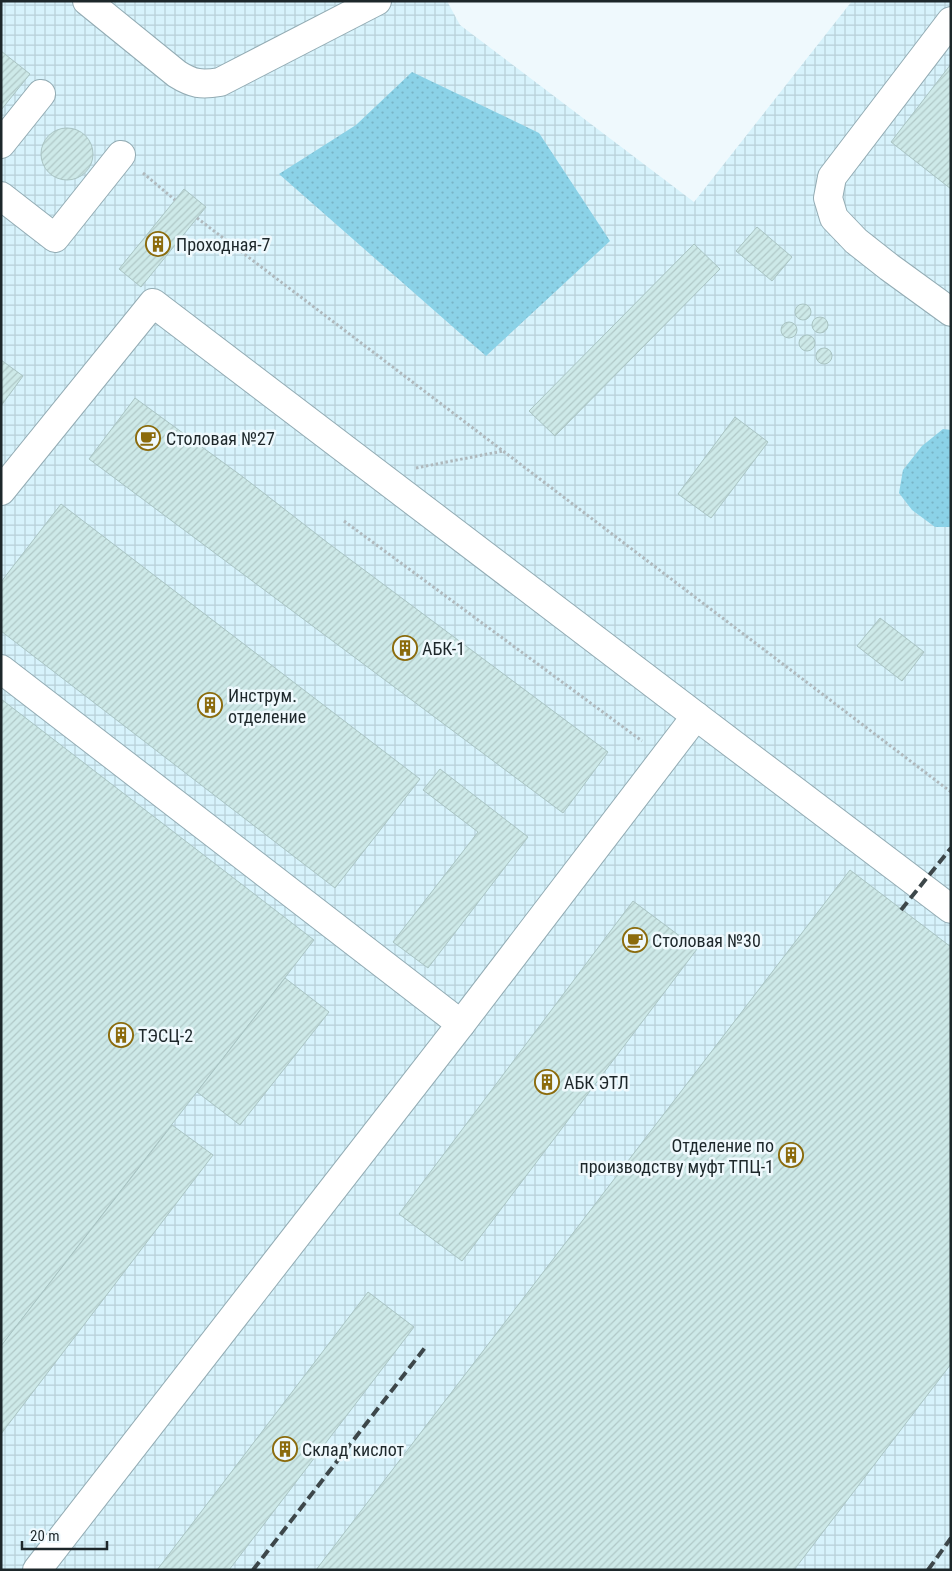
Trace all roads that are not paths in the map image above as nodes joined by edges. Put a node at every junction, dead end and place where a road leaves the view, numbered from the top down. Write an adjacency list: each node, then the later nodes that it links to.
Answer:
1 (87, 1): 2 (lane)
2 (377, 1)
3 (951, 21): 8 (lane)
4 (41, 94): 5 (lane)
5 (1, 144)
6 (121, 155): 7 (lane)
7 (1, 196)
8 (951, 312)
9 (1, 491): 11 (lane)
10 (1, 669): 13 (lane)
11 (696, 716): 12 (lane); 13 (lane)
12 (951, 909)
13 (461, 1024): 14 (lane)
14 (37, 1570)

